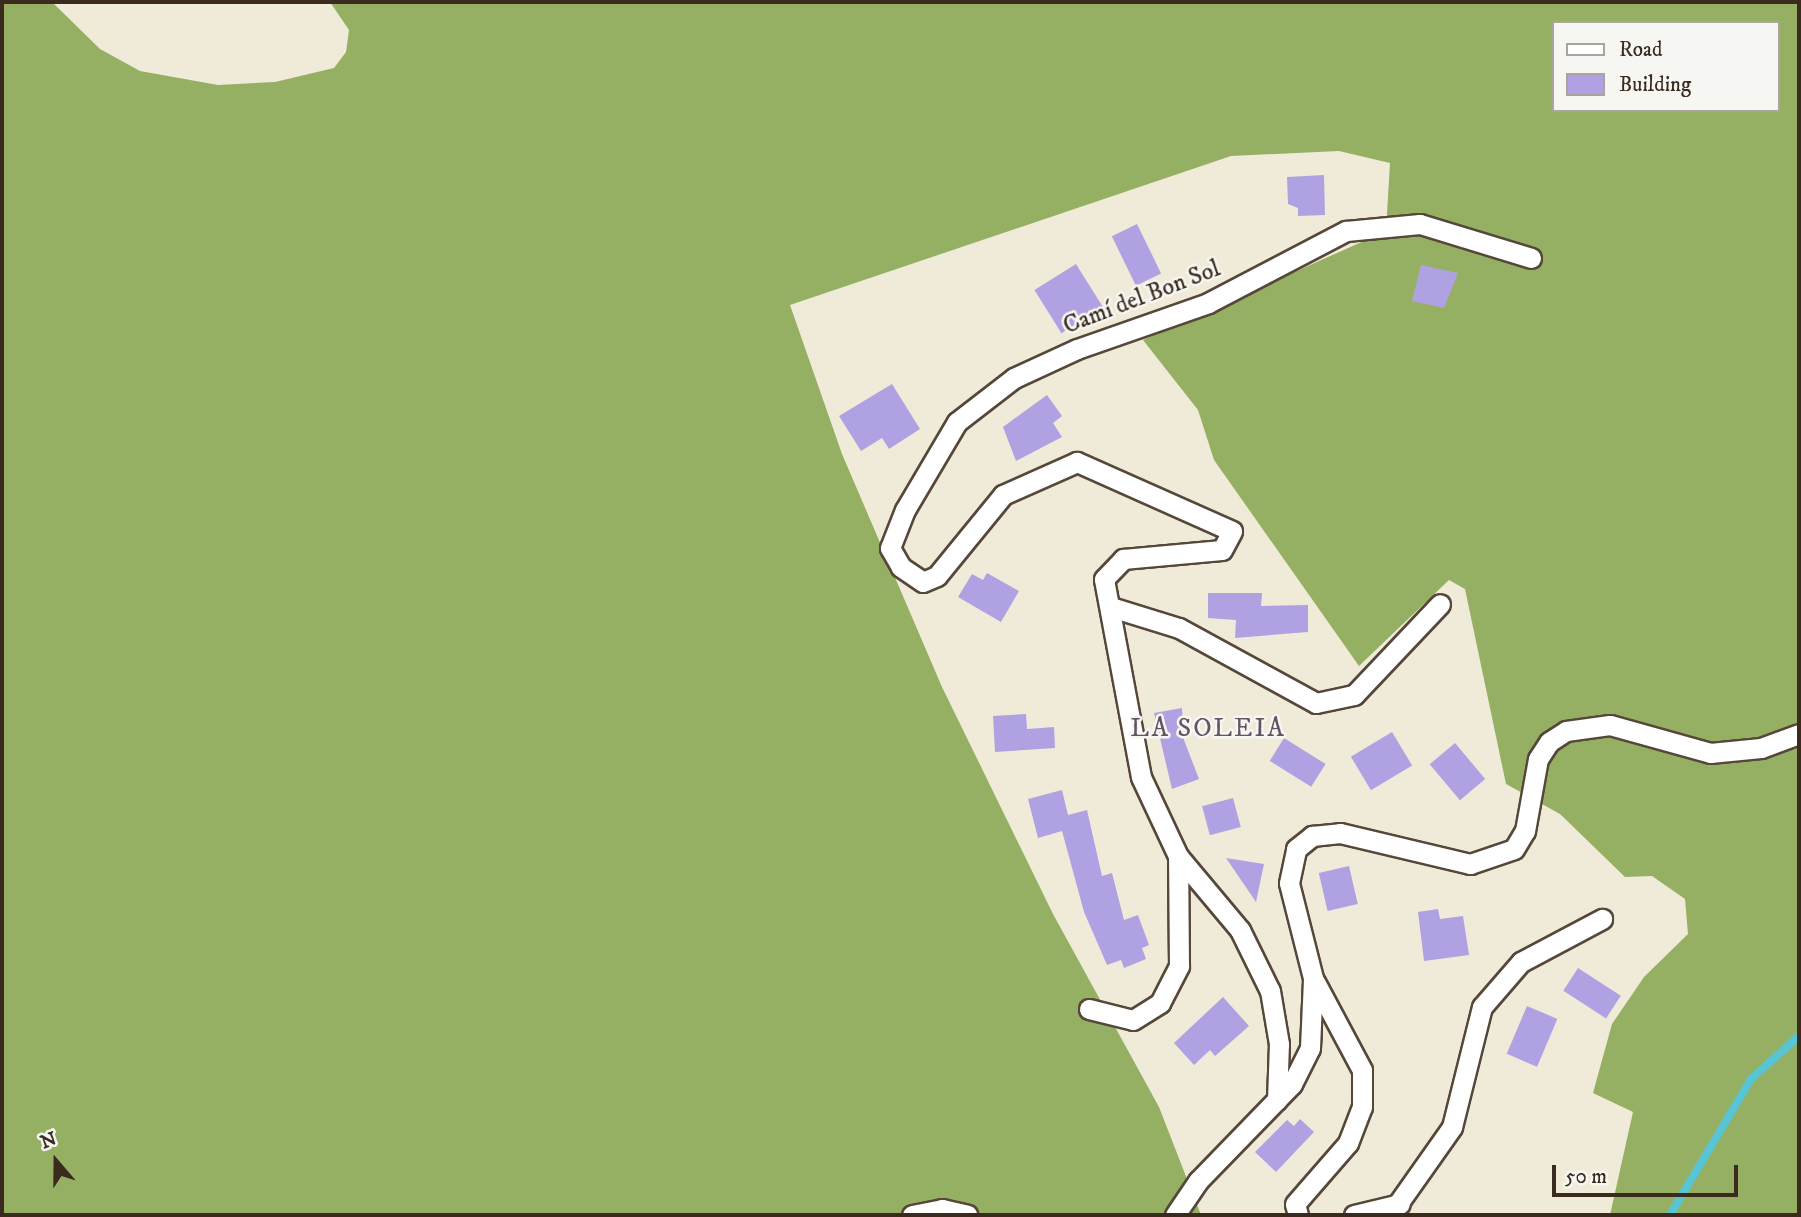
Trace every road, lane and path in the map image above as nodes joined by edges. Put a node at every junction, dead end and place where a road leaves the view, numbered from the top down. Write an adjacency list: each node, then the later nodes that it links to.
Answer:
1 (1531, 258): 3 (street, Camí del Bon Sol)
2 (1440, 604): 3 (street)
3 (1111, 607): 5 (street)
4 (1799, 734): 7 (street)
5 (1178, 856): 8 (street); 9 (street)
6 (1602, 919): 10 (street)
7 (1313, 978): 9 (street); 14 (street)
8 (1089, 1009)
9 (1277, 1100): 13 (street)
10 (1395, 1209): 15 (street)
11 (912, 1215): 12 (street)
12 (967, 1215)
13 (1175, 1215)
14 (1298, 1215)
15 (1354, 1215)

